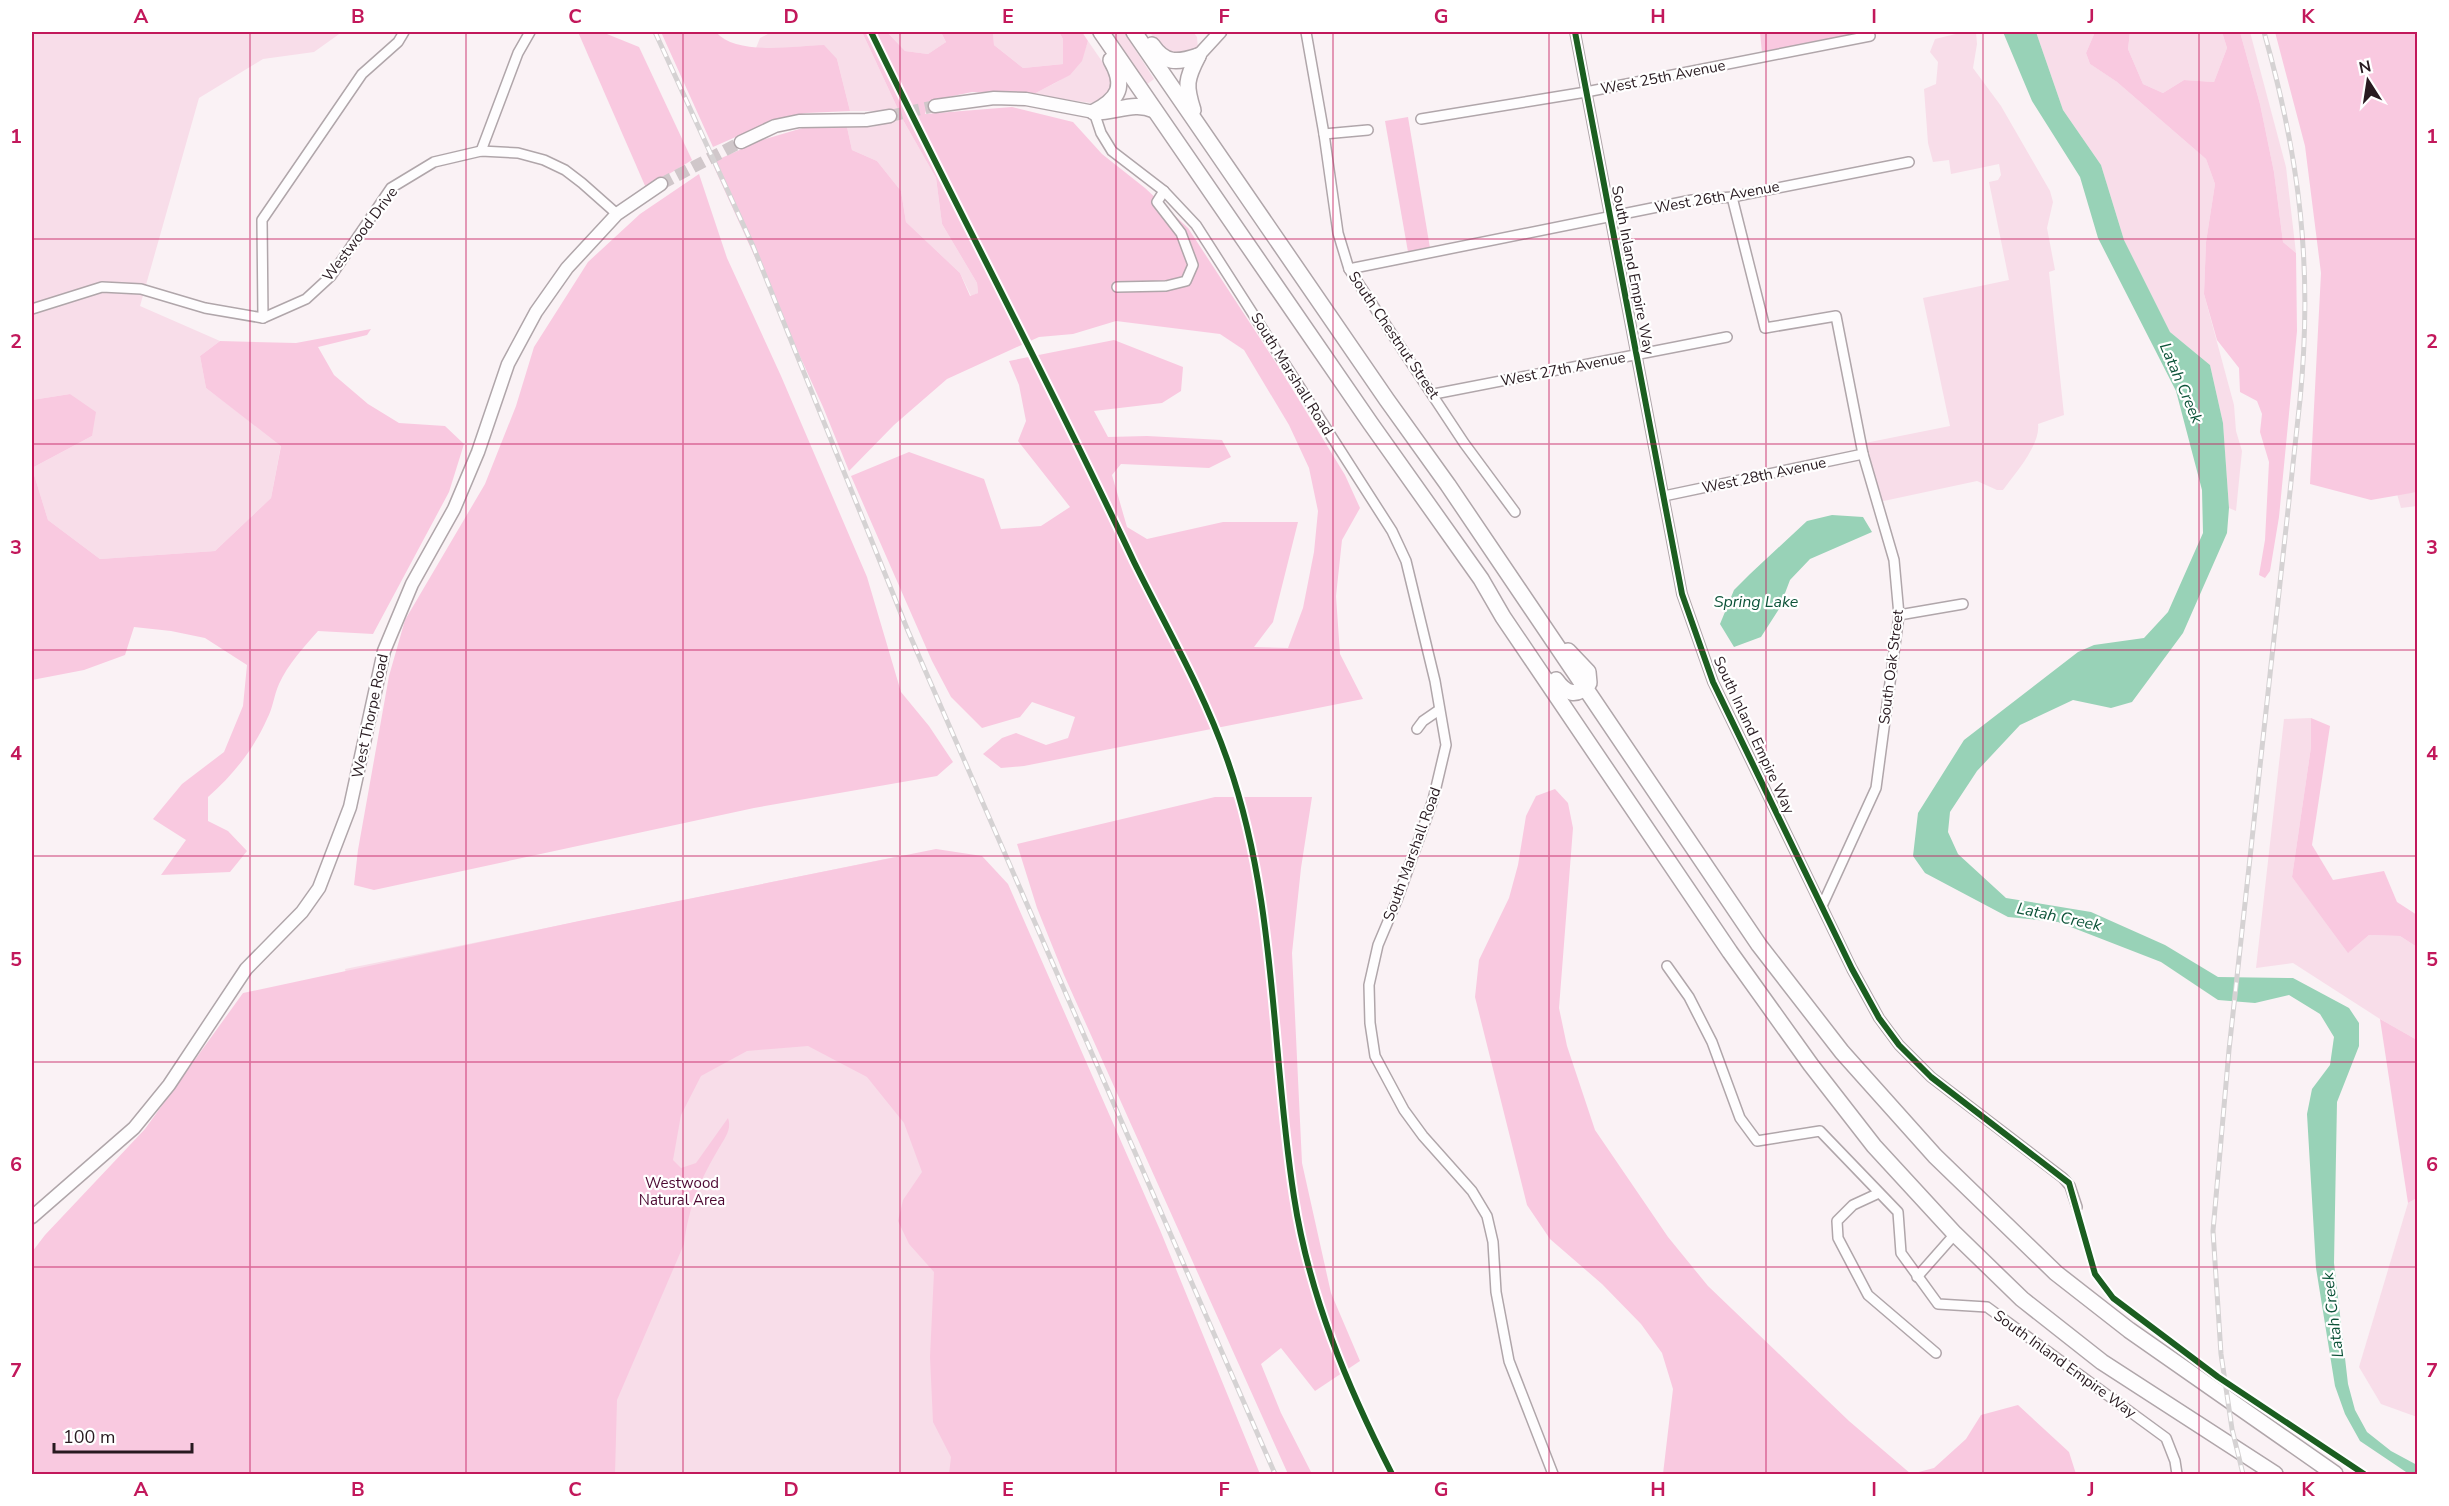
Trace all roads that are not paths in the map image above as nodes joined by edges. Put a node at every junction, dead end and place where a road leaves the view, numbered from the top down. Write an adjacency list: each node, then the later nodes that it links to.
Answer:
1 (405, 32): 32 (street)
2 (530, 32): 22 (street)
3 (1091, 32): 15 (highway)
4 (1101, 32): 14 (highway)
5 (1134, 32): 20 (highway)
6 (1143, 32): 11 (highway)
7 (1220, 32): 11 (street)
8 (1306, 32): 19 (street, South Chestnut Street)
9 (1575, 32): 12 (street, South Inland Empire Way)
10 (1869, 34): 12 (street, West 25th Avenue)
11 (1198, 56): 20 (highway)
12 (1586, 92): 17 (street, West 25th Avenue); 28 (street, South Inland Empire Way)
13 (935, 106): 15 (street)
14 (1154, 110): 15 (highway); 39 (highway)
15 (1094, 112): 25 (street, South Marshall Road)
16 (890, 116): 21 (street)
17 (1421, 119)
18 (1368, 130): 19 (street)
19 (1324, 135): 29 (street, South Chestnut Street)
20 (1208, 139): 42 (highway)
21 (741, 142)
22 (481, 151): 27 (street, Westwood Drive); 32 (street, Westwood Drive)
23 (1909, 162): 26 (street, West 26th Avenue)
24 (661, 184): 27 (street, West Thorpe Road)
25 (1164, 191): 30 (street); 43 (street, South Marshall Road)
26 (1732, 197): 28 (street, West 26th Avenue); 36 (street, South Oak Street)
27 (617, 214): 49 (street, West Thorpe Road)
28 (1610, 216): 29 (street, West 26th Avenue); 34 (street, South Inland Empire Way)
29 (1349, 269): 35 (street, South Chestnut Street)
30 (1117, 287)
31 (32, 309): 32 (street)
32 (263, 318)
33 (1727, 337): 34 (street, West 27th Avenue)
34 (1637, 355): 35 (street, West 27th Avenue); 37 (street, South Inland Empire Way)
35 (1434, 394): 38 (street, South Chestnut Street)
36 (1863, 454): 37 (street, West 28th Avenue); 41 (street, South Oak Street)
37 (1664, 496): 45 (street, South Inland Empire Way)
38 (1515, 512)
39 (1480, 579): 42 (highway); 50 (highway)
40 (1963, 604): 41 (street)
41 (1899, 615): 45 (street, South Oak Street)
42 (1585, 689): 53 (highway)
43 (1439, 710): 44 (street); 54 (street, South Marshall Road)
44 (1417, 729)
45 (1822, 906): 48 (street, South Inland Empire Way)
46 (1667, 966): 47 (street, South Inland Empire Way)
47 (1879, 1193): 51 (street, South Inland Empire Way); 52 (street)
48 (2077, 1207)
49 (32, 1217)
50 (1955, 1234): 51 (street); 56 (highway)
51 (1917, 1277): 55 (street, South Inland Empire Way)
52 (1936, 1353)
53 (2313, 1459): 57 (highway); 58 (highway)
54 (1553, 1474)
55 (2177, 1474)
56 (2275, 1474)
57 (2335, 1474)
58 (2345, 1474)

